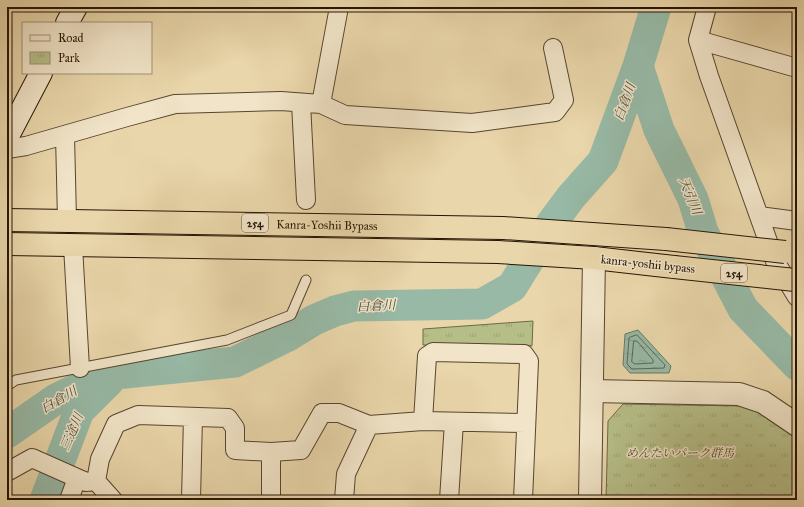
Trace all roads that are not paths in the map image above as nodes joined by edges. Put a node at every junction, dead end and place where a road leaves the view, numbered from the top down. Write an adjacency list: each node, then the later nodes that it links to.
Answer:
1 (76, 7): 4 (street)
2 (339, 7): 10 (street)
3 (707, 7): 5 (street)
4 (68, 22)
5 (698, 40): 7 (street); 15 (street)
6 (553, 48): 10 (street)
7 (797, 68)
8 (40, 74): 12 (street)
9 (301, 103): 10 (street); 11 (street); 14 (street)
10 (321, 104)
11 (65, 134): 13 (street); 17 (street)
12 (7, 138)
13 (7, 149)
14 (306, 200)
15 (759, 216): 18 (street); 26 (street)
16 (7, 220): 17 (highway, Kanra-Yoshii Bypass / 254)
17 (67, 220): 19 (highway, Kanra-Yoshii Bypass / 254)
18 (797, 221)
19 (503, 228): 23 (highway, kanra-yoshii bypass / 254, bridge)
20 (7, 244): 21 (highway, Kanra-Yoshii Bypass / 254)
21 (74, 246): 22 (highway, Kanra-Yoshii Bypass / 254); 27 (street)
22 (498, 252): 24 (highway, kanra-yoshii bypass / 254)
23 (791, 253)
24 (594, 258): 26 (highway, kanra-yoshii bypass / 254, bridge); 29 (street)
25 (306, 280): 27 (lane)
26 (796, 286)
27 (80, 368): 28 (lane)
28 (7, 386)
29 (592, 391): 35 (street); 47 (street)
30 (193, 417): 36 (street); 39 (street); 42 (street)
31 (423, 421): 32 (street); 33 (street); 34 (street)
32 (454, 422): 33 (street); 45 (street)
33 (526, 423): 46 (street)
34 (369, 425): 36 (street); 44 (street)
35 (797, 425)
36 (271, 452): 43 (street)
37 (7, 472): 38 (street)
38 (71, 475): 39 (street); 40 (street)
39 (96, 481): 41 (street)
40 (69, 500)
41 (113, 500)
42 (191, 500)
43 (271, 500)
44 (344, 500)
45 (449, 500)
46 (523, 500)
47 (590, 500)

